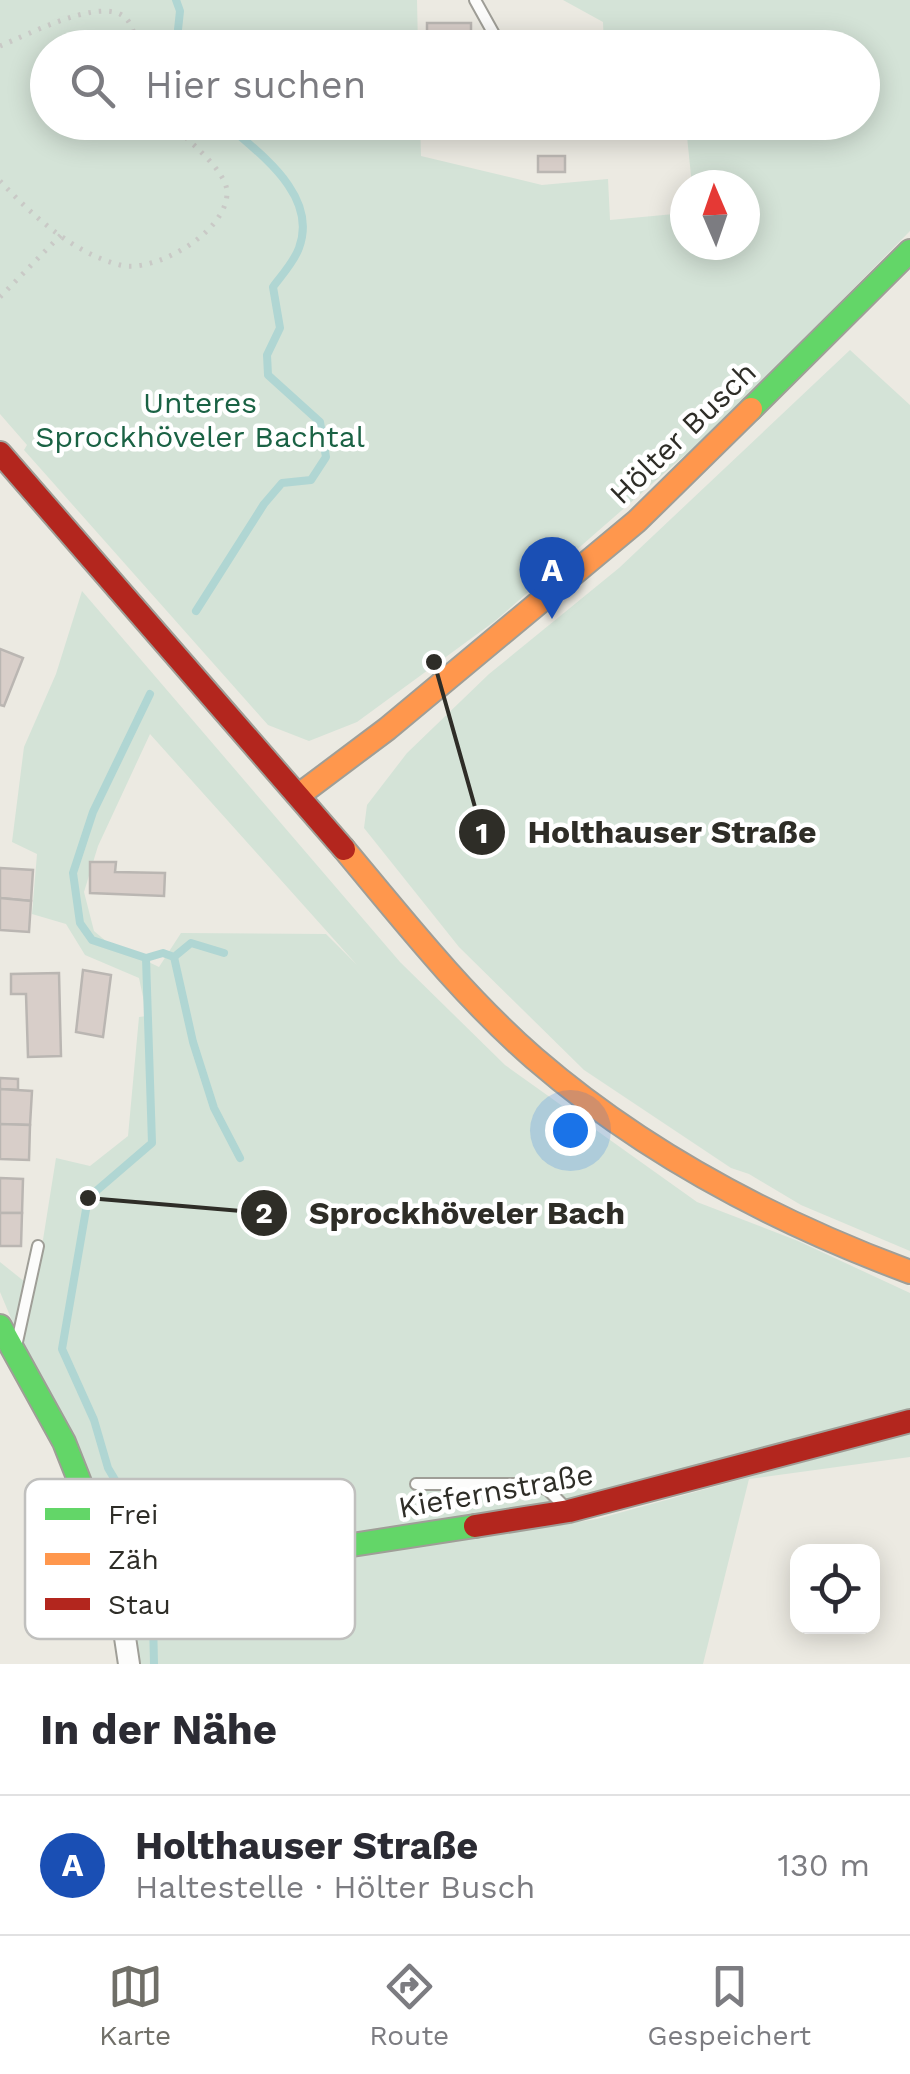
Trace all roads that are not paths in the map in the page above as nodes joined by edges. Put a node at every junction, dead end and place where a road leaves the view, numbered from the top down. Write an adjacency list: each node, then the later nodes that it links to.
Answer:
1 (475, 0): 2 (lane)
2 (492, 30)
3 (910, 251): 5 (street, Hölter Busch)
4 (0, 453): 5 (street)
5 (299, 795): 7 (street)
6 (38, 1246): 9 (lane)
7 (910, 1272)
8 (0, 1326): 9 (street)
9 (15, 1352): 11 (street)
10 (910, 1421): 13 (street, Kiefernstraße)
11 (81, 1479)
12 (416, 1484): 13 (lane)
13 (568, 1511): 14 (street, Kiefernstraße)
14 (355, 1545)
15 (128, 1639): 16 (street)
16 (129, 1664)

